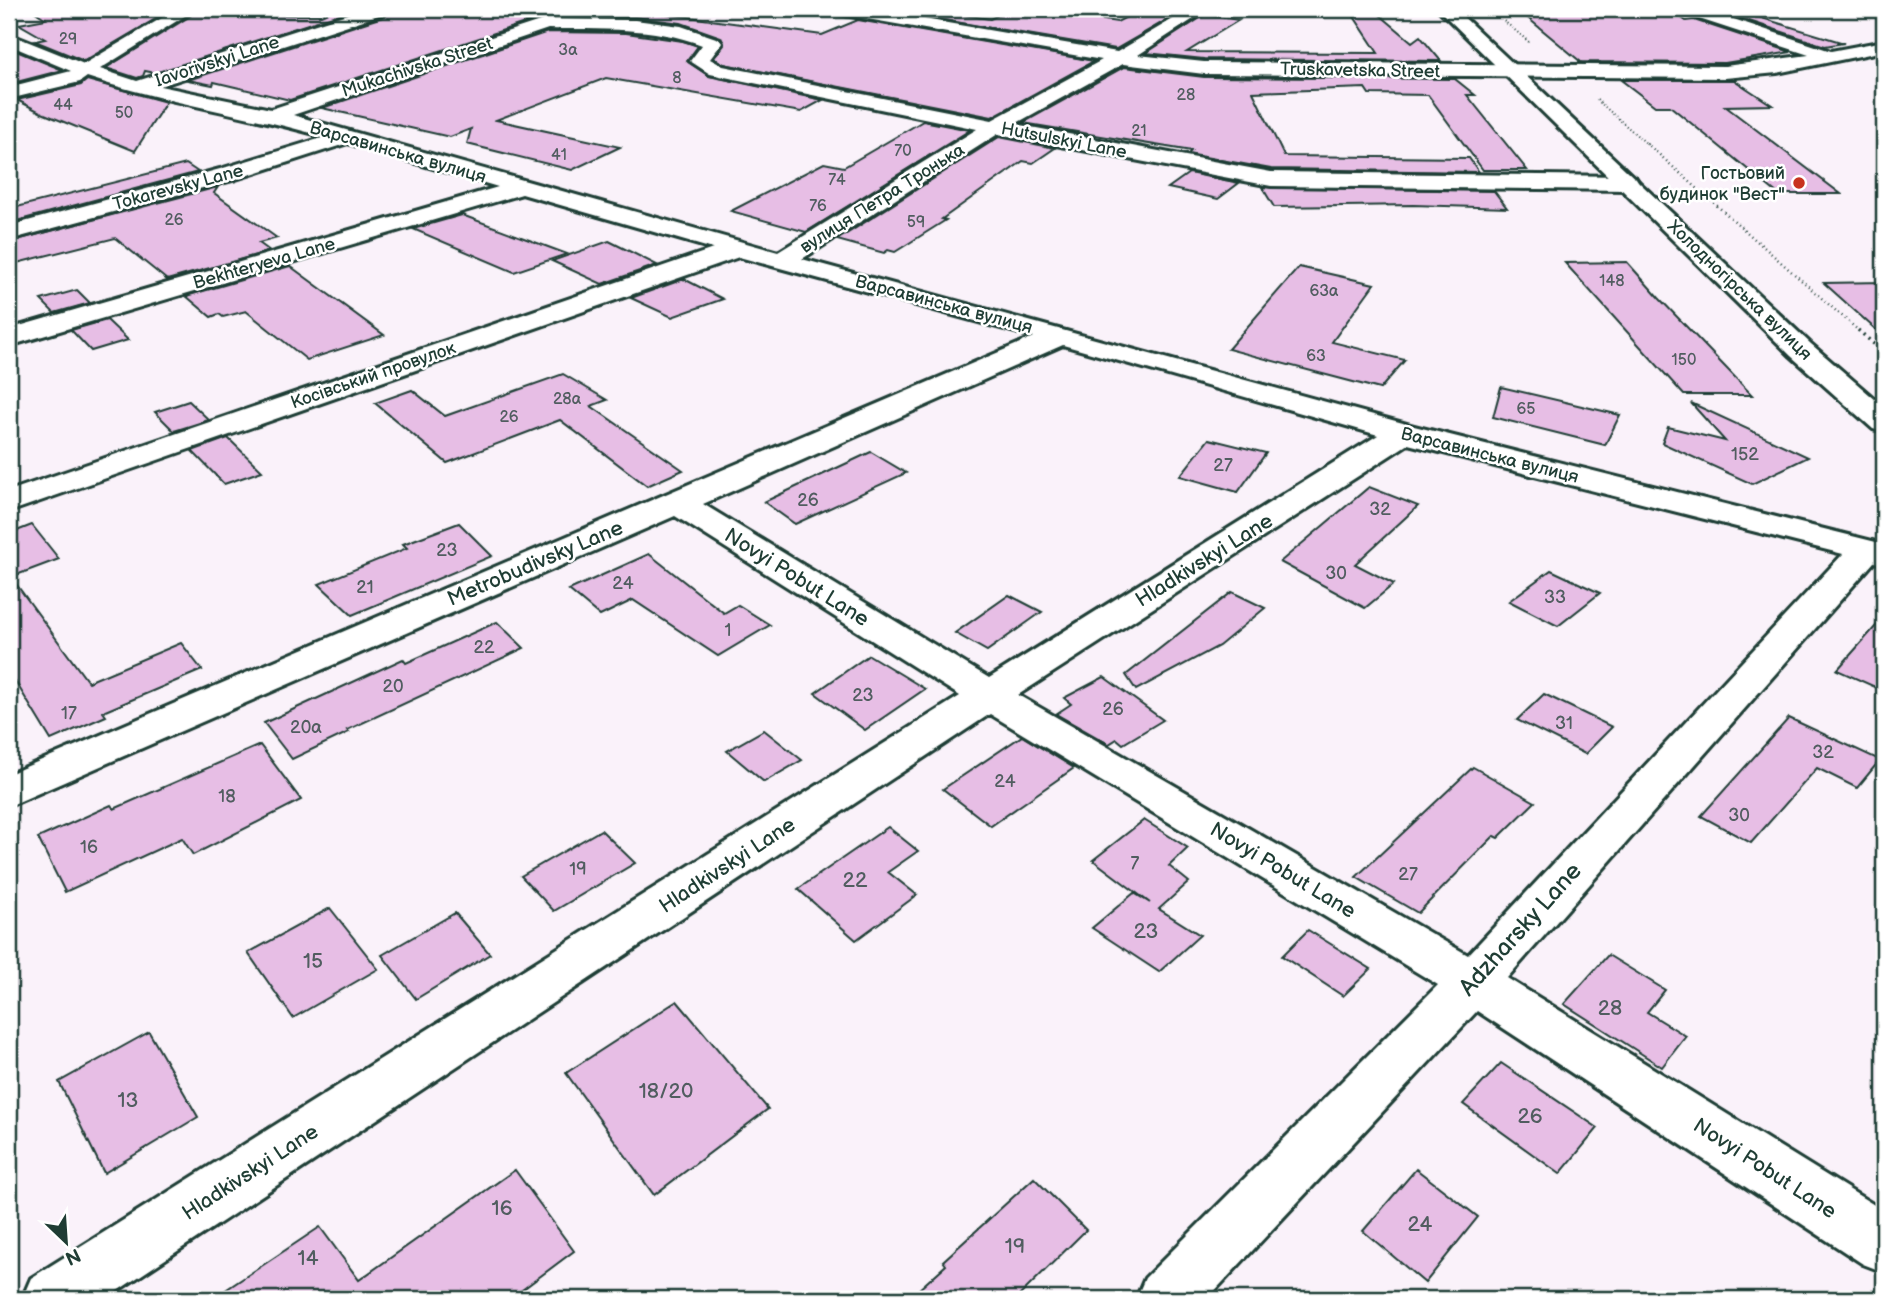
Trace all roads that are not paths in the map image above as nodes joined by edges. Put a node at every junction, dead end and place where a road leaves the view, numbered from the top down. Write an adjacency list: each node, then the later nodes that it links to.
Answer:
1 (188, 9): 15 (street)
2 (379, 9): 17 (street, Iavorivskyi Lane)
3 (839, 9): 9 (street, Truskavetska Street)
4 (1201, 9): 13 (street, вулиця Петра Тронька)
5 (1446, 9): 16 (street, Холодногірська вулиця)
6 (1687, 9): 12 (street)
7 (965, 15): 9 (street)
8 (551, 16): 19 (street, Mukachivska Street); 20 (street, Hutsulskyi Lane)
9 (939, 26): 13 (street, Truskavetska Street)
10 (9, 39): 15 (street, Варсавинська вулиця)
11 (1884, 46): 12 (street, Truskavetska Street)
12 (1830, 56): 14 (street); 16 (street, Truskavetska Street)
13 (1120, 58): 16 (street, Truskavetska Street); 20 (street, вулиця Петра Тронька)
14 (1863, 66)
15 (83, 70): 17 (street, Варсавинська вулиця); 18 (street)
16 (1509, 71): 22 (street, Холодногірська вулиця)
17 (135, 88): 19 (street, Варсавинська вулиця)
18 (9, 93)
19 (272, 116): 21 (street, Варсавинська вулиця)
20 (995, 127): 22 (street, Hutsulskyi Lane); 26 (street, вулиця Петра Тронька)
21 (346, 137): 23 (street, Варсавинська вулиця); 24 (street, Tokarevsky Lane)
22 (1628, 183): 29 (street, Холодногірська вулиця)
23 (519, 188): 25 (street, Варсавинська вулиця); 28 (street, Bekhteryeva Lane)
24 (9, 233)
25 (738, 249): 26 (street, Варсавинська вулиця); 31 (street, Косівський провулок)
26 (781, 261): 27 (street, Варсавинська вулиця)
27 (1061, 335): 30 (street, Варсавинська вулиця); 32 (street, Metrobudivsky Lane)
28 (9, 338)
29 (1884, 423)
30 (1403, 433): 33 (street, Варсавинська вулиця); 34 (street, Hladkivskyi Lane)
31 (9, 502)
32 (677, 502): 34 (street, Novyi Pobut Lane); 35 (street, Metrobudivsky Lane)
33 (1875, 553): 36 (street, Adzharsky Lane)
34 (989, 696): 36 (street, Novyi Pobut Lane); 38 (street, Hladkivskyi Lane)
35 (9, 791)
36 (1473, 982): 37 (street, Novyi Pobut Lane); 39 (street, Adzharsky Lane)
37 (1884, 1244)
38 (52, 1299)
39 (1166, 1299)

